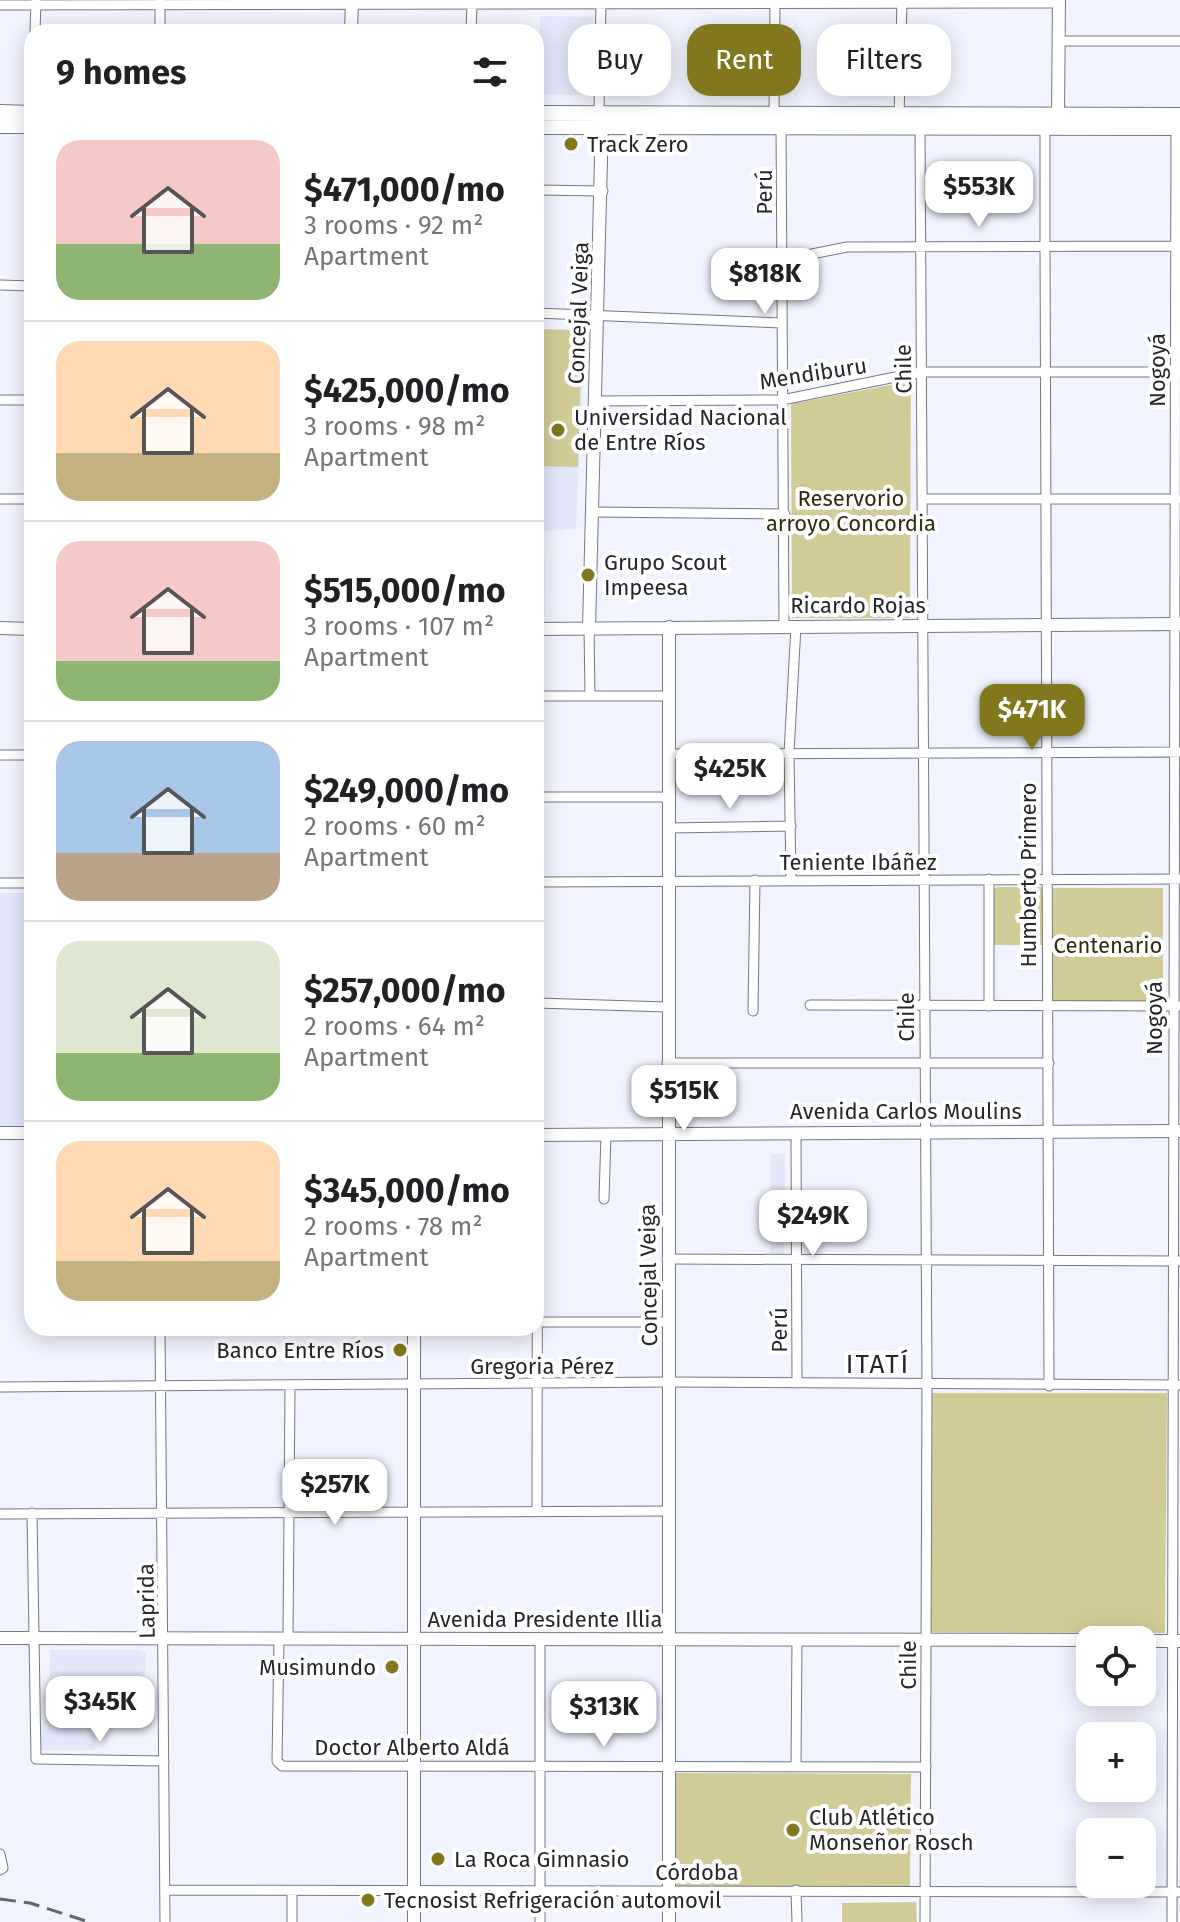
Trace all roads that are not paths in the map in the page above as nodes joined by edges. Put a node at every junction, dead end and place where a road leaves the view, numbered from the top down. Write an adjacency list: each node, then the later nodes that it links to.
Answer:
1 (902, 2): 2 (street); 6 (street); 22 (street)
2 (1059, 2): 14 (street)
3 (36, 3): 4 (street); 9 (street); 10 (street)
4 (160, 3): 7 (street); 11 (street)
5 (472, 3): 7 (street); 8 (street); 13 (street)
6 (775, 3): 8 (street); 20 (street, Perú)
7 (352, 4): 12 (street)
8 (601, 4): 21 (street, Concejal Veiga)
9 (0, 5)
10 (35, 24)
11 (160, 24)
12 (351, 24)
13 (471, 24)
14 (1059, 41): 15 (street); 18 (street)
15 (1180, 41)
16 (0, 112): 17 (main road)
17 (24, 113)
18 (1058, 113): 23 (main road); 24 (main road); 28 (street)
19 (544, 114): 21 (main road)
20 (778, 118): 21 (main road); 22 (main road); 34 (street, Perú)
21 (602, 119): 27 (main road); 30 (street, Concejal Veiga)
22 (899, 119): 23 (main road)
23 (921, 119): 28 (main road); 33 (street, Chile)
24 (1178, 121): 28 (main road); 32 (street, Nogoyá)
25 (0, 126): 26 (main road)
26 (24, 126)
27 (544, 126)
28 (1048, 126): 31 (street, Humberto Primero)
29 (544, 190): 30 (street)
30 (603, 191): 38 (street, Concejal Veiga)
31 (1045, 245): 32 (street); 33 (street); 40 (street, Humberto Primero)
32 (1177, 246): 42 (street, Nogoyá)
33 (920, 247): 34 (street); 41 (street, Chile)
34 (782, 260): 39 (street, Perú)
35 (0, 285): 36 (street)
36 (24, 286)
37 (544, 313): 38 (street)
38 (598, 315): 39 (street); 46 (street, Concejal Veiga)
39 (782, 323): 45 (street, Perú)
40 (1047, 371): 41 (street, Mendiburu); 42 (street, Mendiburu); 50 (street, Humberto Primero)
41 (920, 372): 45 (street, Mendiburu); 49 (street, Chile)
42 (1177, 372): 51 (street, Nogoyá)
43 (0, 400): 44 (street)
44 (24, 400)
45 (782, 400): 46 (street, Mendiburu); 53 (street, Perú)
46 (595, 401): 52 (street, Concejal Veiga)
47 (0, 499): 48 (street)
48 (24, 499)
49 (923, 499): 50 (street); 56 (street, Chile)
50 (1047, 499): 51 (street); 54 (street, Humberto Primero)
51 (1177, 499): 55 (street, Nogoyá)
52 (593, 512): 53 (street); 60 (street, Concejal Veiga)
53 (785, 514): 57 (street, Perú)
54 (1047, 624): 55 (street, Ricardo Rojas); 56 (street, Ricardo Rojas); 66 (street, Humberto Primero)
55 (1177, 624): 67 (street, Nogoyá)
56 (923, 625): 57 (street, Ricardo Rojas); 69 (street, Chile)
57 (790, 626): 58 (street, Ricardo Rojas); 68 (street, Perú)
58 (669, 627): 60 (street, Ricardo Rojas); 65 (street, Concejal Veiga)
59 (0, 628): 61 (street)
60 (589, 628): 62 (street, Ricardo Rojas); 64 (street)
61 (24, 629)
62 (544, 629)
63 (544, 696): 64 (street)
64 (590, 696): 65 (street)
65 (669, 696): 70 (street, Concejal Veiga)
66 (1048, 752): 67 (street); 69 (street); 78 (street, Humberto Primero)
67 (1177, 752): 79 (street, Nogoyá)
68 (789, 753): 69 (street); 70 (street); 75 (street, Perú)
69 (924, 753): 83 (street, Chile)
70 (669, 754): 74 (street, Concejal Veiga)
71 (0, 755): 72 (street)
72 (24, 755)
73 (544, 797): 74 (street)
74 (669, 797): 76 (street, Concejal Veiga)
75 (791, 826): 76 (street); 82 (street, Perú)
76 (669, 828): 80 (street, Concejal Veiga)
77 (989, 879): 78 (street, Teniente Ibáñez); 83 (street, Teniente Ibáñez); 91 (street)
78 (1048, 879): 79 (street, Teniente Ibáñez); 89 (street, Humberto Primero)
79 (1176, 879): 92 (street, Nogoyá)
80 (669, 880): 81 (street, Teniente Ibáñez); 84 (street, Teniente Ibáñez); 93 (street, Concejal Veiga)
81 (755, 880): 82 (street, Teniente Ibáñez); 94 (street)
82 (791, 880): 83 (street, Teniente Ibáñez)
83 (924, 880): 90 (street, Chile)
84 (544, 882)
85 (0, 883): 86 (street)
86 (24, 883)
87 (544, 1003): 93 (street)
88 (810, 1005): 90 (street)
89 (1048, 1005): 91 (street); 92 (street); 96 (street, Humberto Primero)
90 (924, 1006): 91 (street); 97 (street, Chile)
91 (989, 1006)
92 (1176, 1006): 99 (street, Nogoyá)
93 (668, 1007): 95 (street, Concejal Veiga)
94 (753, 1011)
95 (667, 1063): 97 (street); 105 (street, Concejal Veiga)
96 (1049, 1063): 97 (street); 98 (street, Humberto Primero)
97 (924, 1064): 101 (street, Chile)
98 (1049, 1130): 99 (street, Avenida Carlos Moulins); 101 (street, Avenida Carlos Moulins); 111 (street, Humberto Primero)
99 (1176, 1131): 112 (street, Nogoyá)
100 (796, 1132): 101 (street, Avenida Carlos Moulins); 105 (street, Avenida Carlos Moulins); 109 (street, Perú)
101 (925, 1132): 110 (street, Chile)
102 (0, 1133): 103 (street)
103 (24, 1133)
104 (606, 1134): 105 (street, Avenida Carlos Moulins); 106 (street, Avenida Carlos Moulins); 107 (street)
105 (666, 1134): 108 (street, Concejal Veiga)
106 (544, 1135)
107 (604, 1199)
108 (667, 1259): 109 (street); 114 (street, Concejal Veiga)
109 (797, 1260): 110 (street); 119 (street, Perú)
110 (926, 1261): 111 (street); 121 (street, Chile)
111 (1049, 1261): 112 (street); 125 (street, Humberto Primero)
112 (1176, 1261): 123 (street, Nogoyá)
113 (544, 1322): 114 (street)
114 (668, 1322): 118 (street, Concejal Veiga)
115 (160, 1336): 127 (street, Laprida)
116 (414, 1336): 122 (street)
117 (537, 1336): 120 (street)
118 (669, 1382): 119 (street, Gregoria Pérez); 120 (street, Gregoria Pérez); 131 (street, Concejal Veiga)
119 (797, 1383): 121 (street, Gregoria Pérez)
120 (537, 1384): 122 (street, Gregoria Pérez); 129 (street)
121 (927, 1384): 125 (street, Gregoria Pérez); 139 (street, Chile)
122 (414, 1385): 124 (street, Gregoria Pérez); 128 (street)
123 (1176, 1385): 125 (street, Gregoria Pérez); 132 (street, Nogoyá)
124 (290, 1386): 127 (street, Gregoria Pérez); 130 (street)
125 (1049, 1386)
126 (0, 1387): 127 (street, Gregoria Pérez)
127 (160, 1387): 133 (street, Laprida)
128 (414, 1510): 129 (street); 130 (street); 141 (street)
129 (537, 1510): 131 (street)
130 (290, 1511): 133 (street); 140 (street)
131 (669, 1511): 143 (street, Concejal Veiga)
132 (1175, 1511): 146 (street, Nogoyá)
133 (163, 1512): 134 (street); 138 (street, Laprida)
134 (32, 1513): 135 (street); 137 (street)
135 (0, 1514)
136 (0, 1638): 137 (street, Avenida Presidente Illia)
137 (35, 1638): 138 (street, Avenida Presidente Illia); 147 (street)
138 (165, 1638): 140 (street, Avenida Presidente Illia); 147 (street, Laprida)
139 (927, 1638): 144 (street, Avenida Presidente Illia); 145 (street, Avenida Presidente Illia); 152 (street, Chile)
140 (283, 1639): 141 (street, Avenida Presidente Illia); 148 (street, Doctor Alberto Aldá)
141 (414, 1639): 142 (street, Avenida Presidente Illia); 148 (street)
142 (540, 1639): 143 (street, Avenida Presidente Illia); 149 (street)
143 (669, 1639): 144 (street, Avenida Presidente Illia); 150 (street, Concejal Veiga)
144 (797, 1639): 151 (street)
145 (1076, 1640)
146 (1176, 1641): 162 (street, Nogoyá)
147 (164, 1761): 155 (street, Laprida)
148 (414, 1765): 149 (street, Doctor Alberto Aldá); 156 (street)
149 (541, 1765): 150 (street, Doctor Alberto Aldá); 157 (street)
150 (669, 1766): 151 (street, Doctor Alberto Aldá); 160 (street, Concejal Veiga)
151 (796, 1766): 152 (street, Doctor Alberto Aldá)
152 (926, 1767): 161 (street, Chile)
153 (0, 1854): 154 (street)
154 (2, 1869)
155 (165, 1890): 159 (street, Córdoba); 163 (street, Laprida)
156 (414, 1890): 157 (street, Córdoba); 159 (street, Córdoba); 165 (street)
157 (540, 1890): 160 (street, Córdoba); 166 (street)
158 (796, 1890): 160 (street, Córdoba); 161 (street, Córdoba); 168 (street)
159 (292, 1891): 164 (street)
160 (669, 1891): 167 (street, Concejal Veiga)
161 (926, 1891): 162 (street, Córdoba); 169 (street, Chile)
162 (1176, 1892): 170 (street, Nogoyá)
163 (165, 1922)
164 (292, 1922)
165 (414, 1922)
166 (540, 1922)
167 (669, 1922)
168 (797, 1922)
169 (925, 1922)
170 (1172, 1922)

